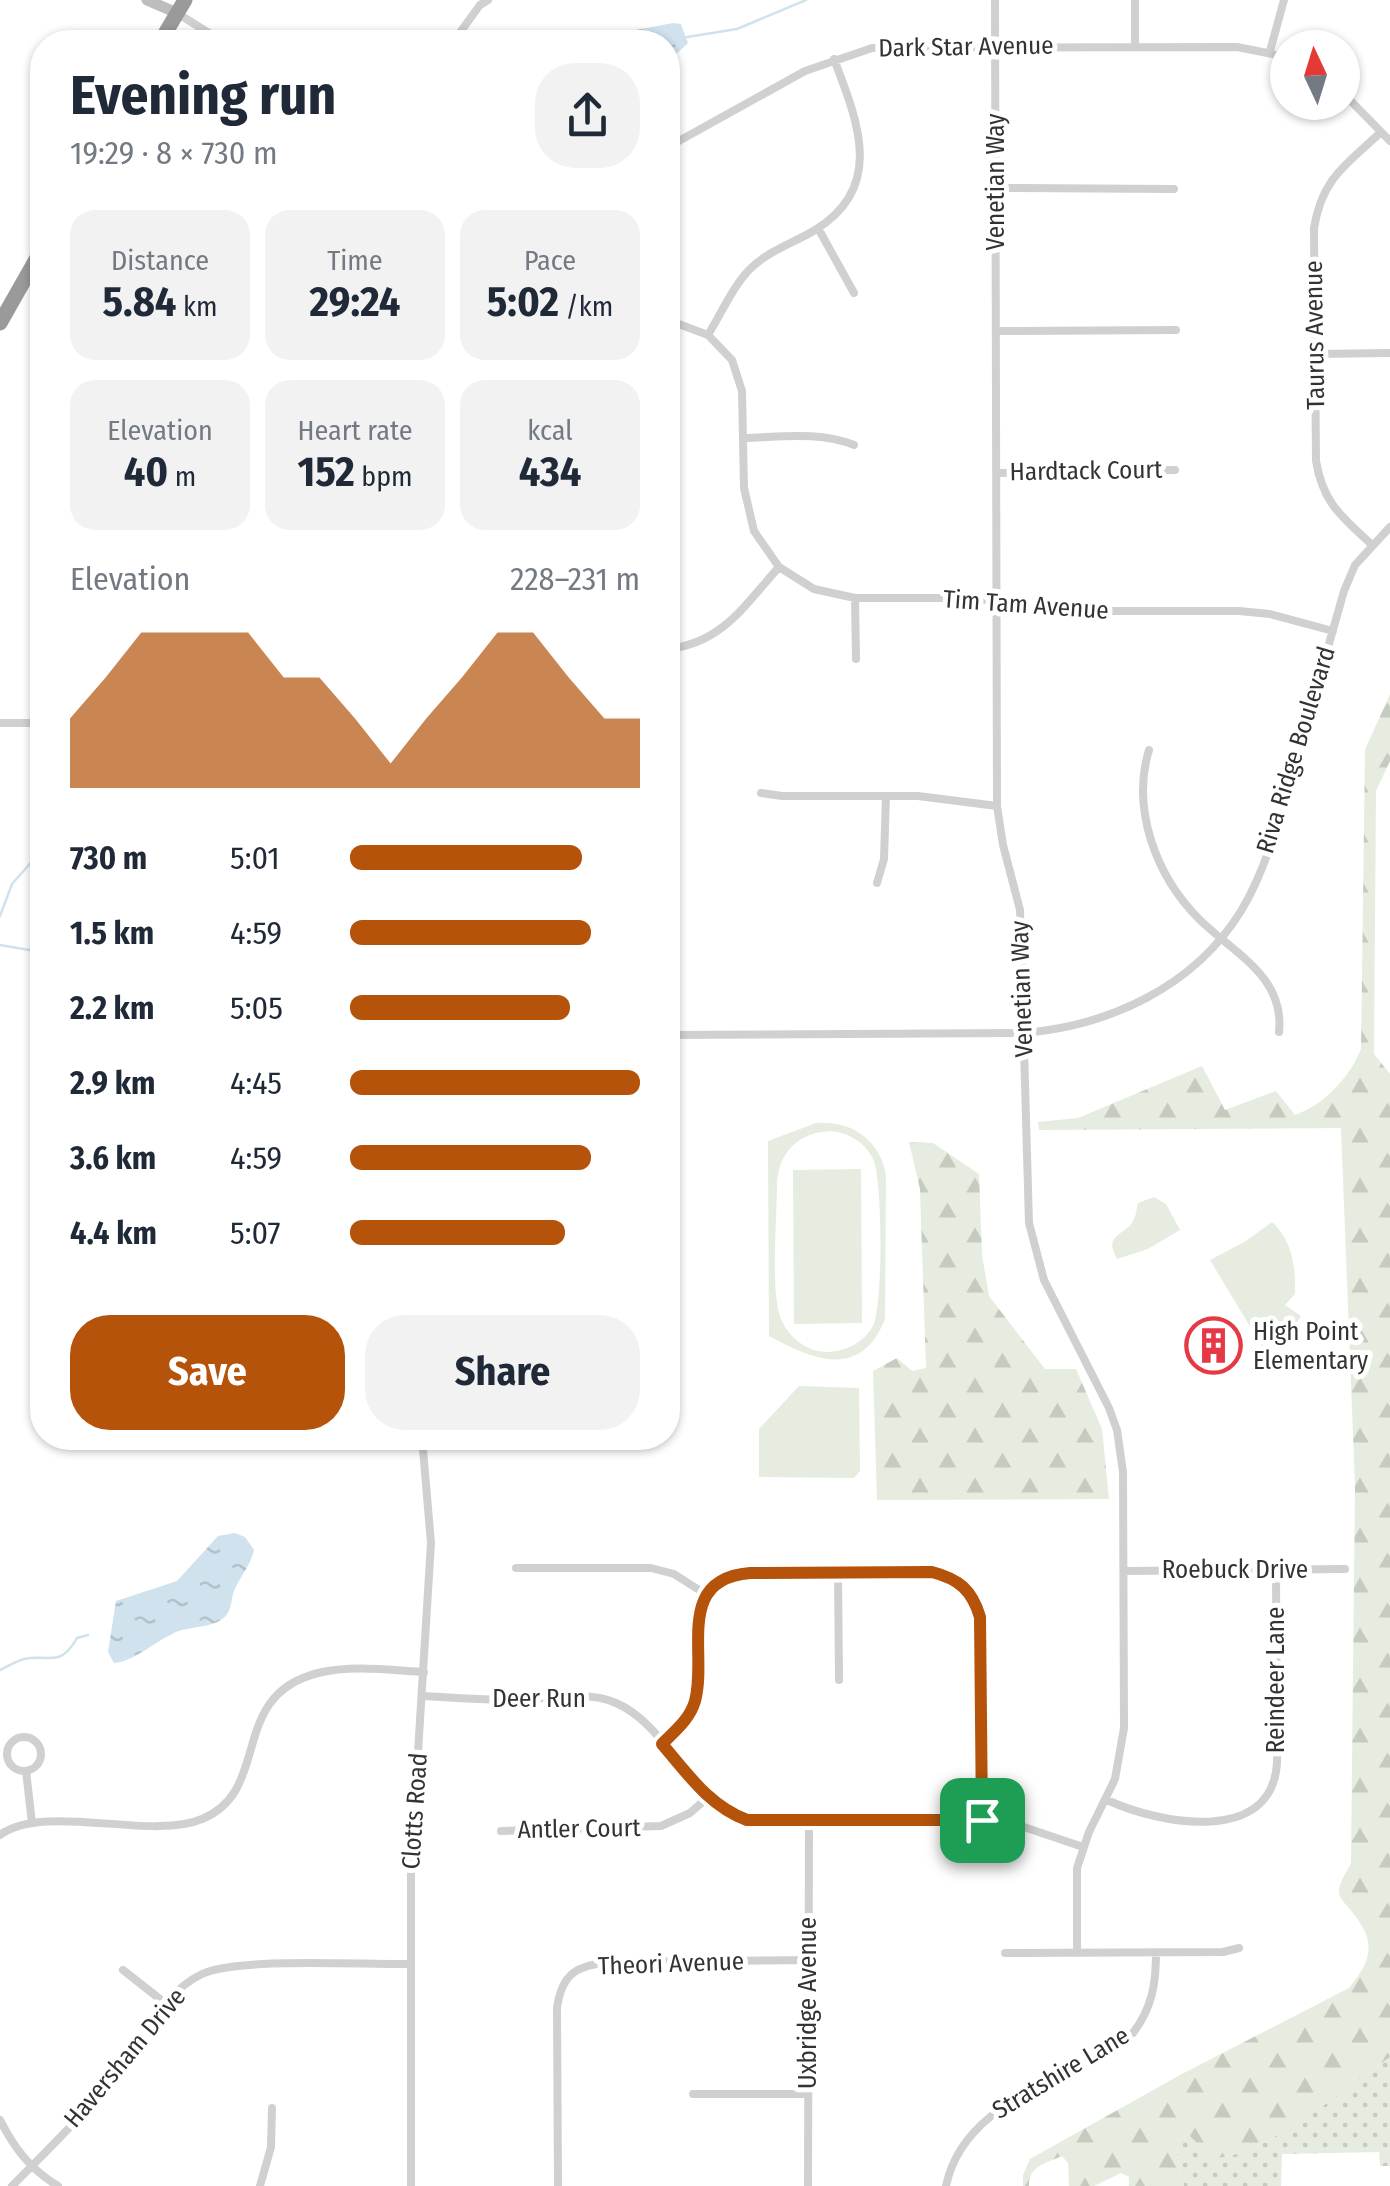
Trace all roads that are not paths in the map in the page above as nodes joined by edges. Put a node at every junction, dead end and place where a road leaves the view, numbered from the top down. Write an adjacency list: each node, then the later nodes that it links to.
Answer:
1 (147, 0): 6 (street)
2 (488, 0): 9 (street)
3 (995, 0): 11 (street, Venetian Way)
4 (1135, 0): 12 (street)
5 (1284, 0): 10 (street)
6 (181, 6): 7 (highway); 8 (street)
7 (167, 30)
8 (209, 30)
9 (462, 30)
10 (1276, 30)
11 (995, 46): 12 (street, Dark Star Avenue); 14 (street, Dark Star Avenue); 19 (street, Venetian Way)
12 (1135, 46): 13 (street, Dark Star Avenue)
13 (1270, 51)
14 (834, 58): 17 (street, Dark Star Avenue); 21 (street)
15 (1360, 110): 16 (street)
16 (1381, 132): 18 (street); 30 (street, Taurus Avenue)
17 (680, 141)
18 (1390, 141)
19 (996, 188): 20 (street); 27 (street, Venetian Way)
20 (1174, 189)
21 (818, 228): 23 (street); 28 (street)
22 (30, 269): 24 (highway)
23 (854, 294)
24 (0, 322)
25 (680, 325): 28 (street)
26 (1176, 330): 27 (street)
27 (996, 331): 34 (street, Venetian Way)
28 (708, 336): 31 (street, Tim Tam Avenue)
29 (1390, 353): 30 (street)
30 (1316, 354): 36 (street, Taurus Avenue)
31 (744, 438): 32 (street); 37 (street, Tim Tam Avenue)
32 (854, 445)
33 (1176, 470): 34 (street, Hardtack Court)
34 (998, 473): 39 (street, Venetian Way)
35 (1390, 527): 36 (street, Riva Ridge Boulevard)
36 (1371, 544): 40 (street, Riva Ridge Boulevard)
37 (779, 567): 38 (street, Tim Tam Avenue); 41 (street)
38 (855, 598): 39 (street, Tim Tam Avenue); 42 (street)
39 (997, 600): 40 (street, Tim Tam Avenue); 48 (street, Venetian Way)
40 (1333, 630): 50 (street, Riva Ridge Boulevard)
41 (680, 648)
42 (856, 658)
43 (0, 723): 44 (street)
44 (30, 723)
45 (1149, 750): 50 (street)
46 (761, 792): 47 (street)
47 (886, 796): 48 (street); 49 (street)
48 (997, 806): 52 (street, Venetian Way)
49 (878, 882)
50 (1220, 938): 51 (street); 52 (street, Riva Ridge Boulevard)
51 (1279, 1032)
52 (1023, 1034): 53 (street, Riva Ridge Boulevard); 58 (street, Venetian Way)
53 (680, 1035)
54 (423, 1450): 61 (street, Clotts Road)
55 (516, 1568): 60 (street)
56 (1345, 1569): 57 (street, Roebuck Drive)
57 (1276, 1570): 58 (street, Roebuck Drive); 67 (street, Reindeer Lane)
58 (1124, 1571): 67 (street, Venetian Way)
59 (838, 1573): 60 (street); 62 (street); 68 (street)
60 (707, 1594): 64 (street)
61 (424, 1672): 63 (street, Clotts Road); 70 (street)
62 (839, 1680)
63 (423, 1696): 64 (street, Deer Run); 79 (street, Clotts Road)
64 (662, 1744): 66 (street, Deer Run)
65 (26, 1771): 65 (street); 70 (street)
66 (708, 1797): 69 (street, Deer Run); 71 (street, Antler Court)
67 (1107, 1800): 73 (street, Venetian Way)
68 (982, 1820): 69 (street, Deer Run); 73 (street, Deer Run)
69 (809, 1821): 78 (street, Uxbridge Avenue)
70 (32, 1823): 72 (street)
71 (500, 1831)
72 (0, 1835)
73 (1083, 1847): 75 (street, Venetian Way)
74 (1239, 1948): 76 (street)
75 (1077, 1953): 76 (street); 77 (street)
76 (1156, 1953): 93 (street, Stratshire Lane)
77 (1005, 1954)
78 (808, 1960): 83 (street, Uxbridge Avenue); 91 (street, Theori Avenue)
79 (409, 1964): 81 (street, Haversham Drive); 90 (street, Clotts Road)
80 (123, 1970): 81 (street)
81 (165, 2003): 86 (street, Haversham Drive)
82 (693, 2094): 83 (street)
83 (807, 2094): 92 (street, Uxbridge Avenue)
84 (272, 2108): 89 (street)
85 (0, 2120): 86 (street)
86 (31, 2167): 87 (street, Haversham Drive); 88 (street)
87 (12, 2186)
88 (58, 2186)
89 (260, 2186)
90 (411, 2186)
91 (558, 2186)
92 (808, 2186)
93 (946, 2186)

